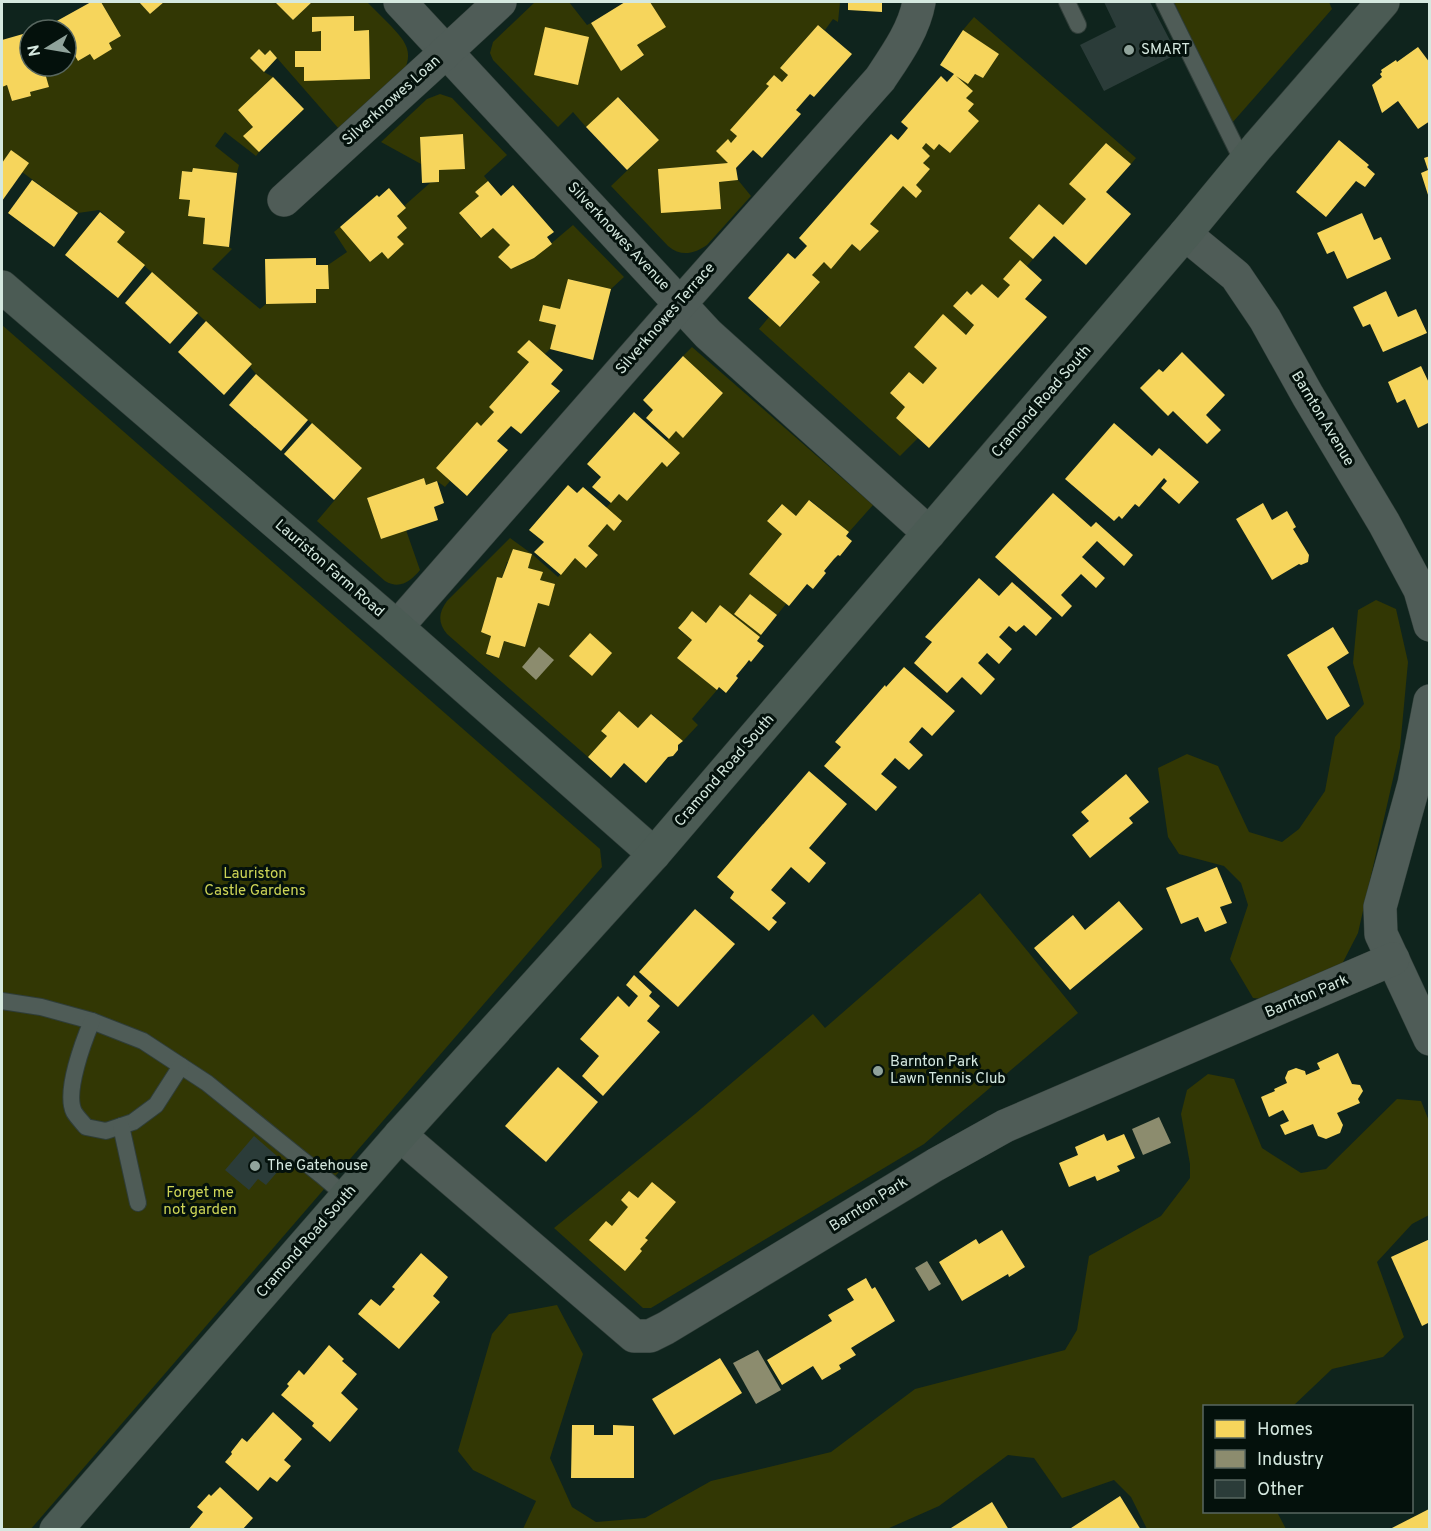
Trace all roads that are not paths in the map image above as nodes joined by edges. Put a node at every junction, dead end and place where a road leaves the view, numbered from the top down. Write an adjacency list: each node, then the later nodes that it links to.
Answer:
1 (400, 2): 8 (street, Silverknowes Avenue)
2 (500, 2): 8 (street, Silverknowes Loan)
3 (920, 2): 13 (street, Silverknowes Terrace)
4 (1067, 2): 7 (lane)
5 (1164, 2): 9 (lane)
6 (1383, 2): 9 (street, Cramond Road South)
7 (1078, 25)
8 (447, 52): 10 (street, Silverknowes Loan); 13 (street, Silverknowes Avenue)
9 (1244, 164): 11 (street, Cramond Road South)
10 (284, 200)
11 (1185, 234): 14 (street, Cramond Road South); 15 (street, Barnton Avenue)
12 (2, 287): 16 (street, Lauriston Farm Road)
13 (680, 304): 14 (street, Silverknowes Avenue); 16 (street, Silverknowes Terrace)
14 (929, 533): 19 (street, Cramond Road South)
15 (1430, 625)
16 (397, 627): 19 (street, Lauriston Farm Road)
17 (1430, 701): 18 (street)
18 (1422, 785): 20 (street)
19 (654, 854): 26 (street, Cramond Road South)
20 (1393, 959): 23 (street); 26 (street, Barnton Park)
21 (2, 1001): 22 (lane)
22 (92, 1021): 24 (lane); 25 (lane)
23 (1430, 1039)
24 (181, 1065): 25 (lane); 27 (lane)
25 (121, 1126): 28 (lane)
26 (400, 1135): 27 (street, Cramond Road South)
27 (347, 1197): 29 (street, Cramond Road South)
28 (138, 1203)
29 (56, 1530)

